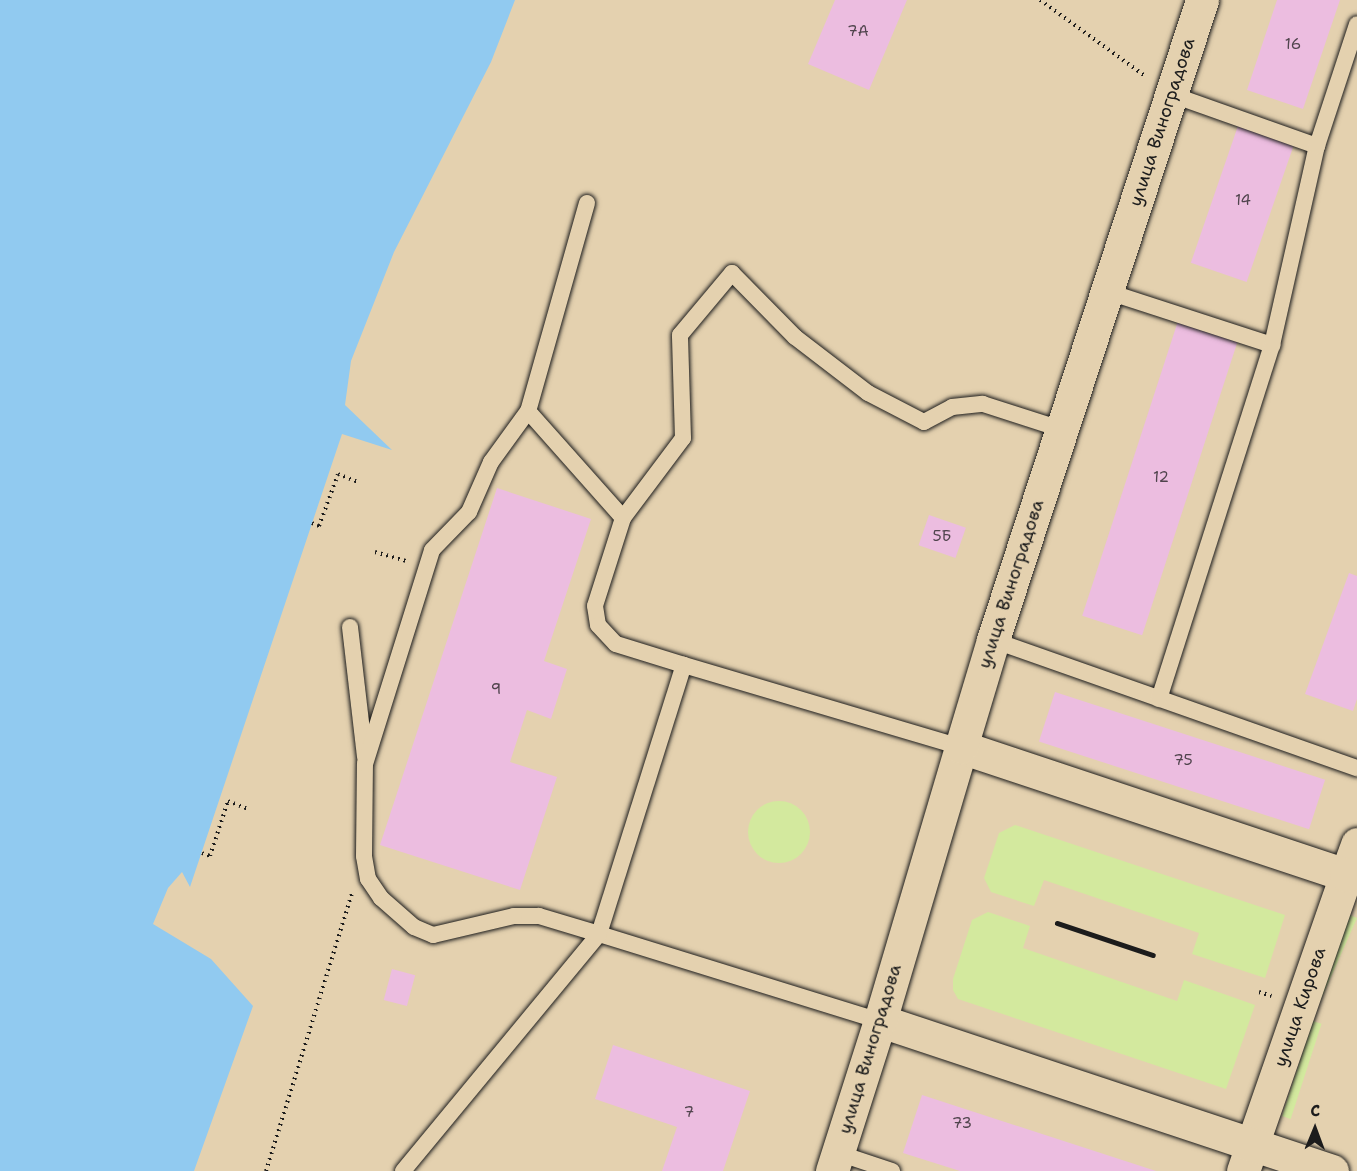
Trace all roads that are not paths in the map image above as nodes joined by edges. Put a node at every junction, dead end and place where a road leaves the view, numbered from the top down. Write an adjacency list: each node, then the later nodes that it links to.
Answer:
1 (1202, 0): 3 (street, улица Виноградова)
2 (1357, 24): 4 (lane)
3 (1170, 94): 4 (lane); 6 (street, улица Виноградова)
4 (1317, 146): 7 (lane)
5 (587, 203): 8 (lane)
6 (1106, 291): 7 (lane); 9 (street, улица Виноградова)
7 (1272, 345): 14 (lane)
8 (528, 411): 10 (lane); 16 (lane)
9 (1061, 429): 10 (lane); 12 (street, улица Виноградова)
10 (623, 518): 13 (lane)
11 (350, 627): 16 (lane)
12 (993, 640): 14 (lane); 15 (street, улица Виноградова)
13 (684, 665): 15 (lane); 20 (lane)
14 (1159, 699): 17 (lane)
15 (961, 747): 19 (street); 21 (street, улица Виноградова)
16 (365, 764): 20 (lane)
17 (1357, 768)
18 (1357, 844): 19 (street, улица Кирова)
19 (1352, 874): 22 (street, улица Кирова)
20 (599, 934): 21 (lane); 24 (lane)
21 (880, 1021): 22 (street); 23 (street, улица Виноградова)
22 (1248, 1158): 26 (street)
23 (835, 1162): 25 (lane)
24 (403, 1171)
25 (892, 1171)
26 (1332, 1171)

